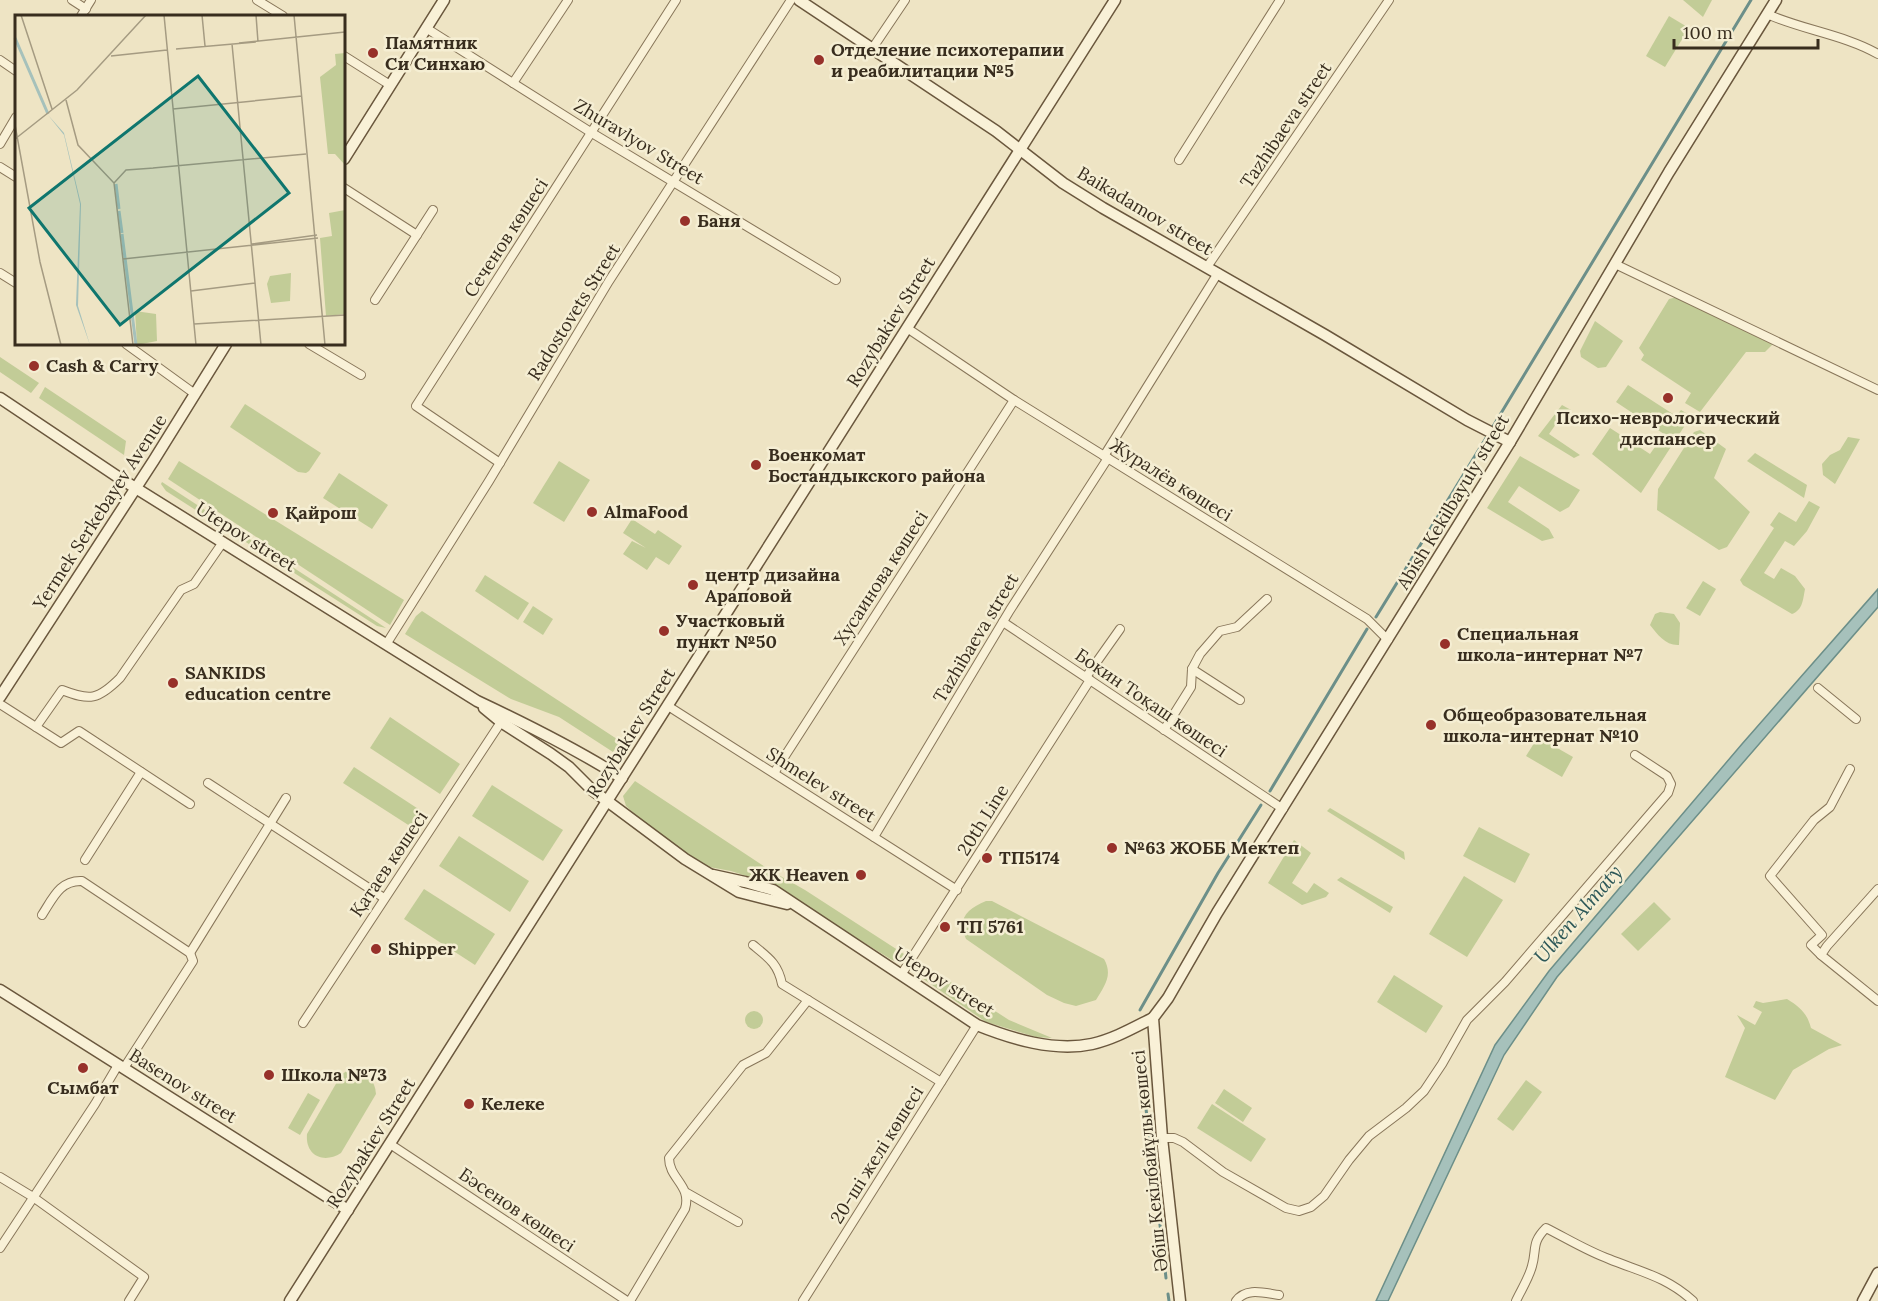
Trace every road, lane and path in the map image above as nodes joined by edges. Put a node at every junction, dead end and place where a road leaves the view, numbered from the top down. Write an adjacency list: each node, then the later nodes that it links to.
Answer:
1 (72, 0): 14 (street)
2 (91, 0): 14 (street)
3 (257, 0): 17 (street)
4 (444, 0): 18 (street)
5 (568, 0): 24 (street)
6 (676, 0): 27 (street, Сеченов көшесі)
7 (791, 0): 34 (street, Radostovets Street)
8 (799, 0): 19 (street, Baikadamov street)
9 (905, 0): 19 (street)
10 (1115, 0): 29 (street, Rozybakiev Street)
11 (1280, 0): 31 (street)
12 (1389, 0): 39 (street, Tazhibaeva street)
13 (1776, 0): 15 (street, Abish Kekilbayuly street)
14 (86, 9): 16 (street)
15 (1767, 14): 20 (street); 38 (street, Abish Kekilbayuly street)
16 (82, 15)
17 (281, 15)
18 (426, 28): 24 (street, Zhuravlyov Street); 25 (street)
19 (872, 49): 29 (street, Baikadamov street)
20 (1878, 54)
21 (345, 57): 25 (street)
22 (0, 60): 23 (street)
23 (15, 70)
24 (513, 83): 27 (street, Zhuravlyov Street)
25 (390, 85): 30 (street)
26 (15, 119): 28 (street)
27 (592, 133): 34 (street, Zhuravlyov Street); 56 (street, Сеченов көшесі)
28 (0, 144)
29 (1019, 150): 39 (street, Baikadamov street); 45 (street, Rozybakiev Street)
30 (345, 157)
31 (1179, 160)
32 (0, 167): 33 (street)
33 (15, 176)
34 (675, 181): 42 (street, Zhuravlyov Street); 56 (street, Radostovets Street)
35 (345, 189): 37 (street)
36 (433, 210): 37 (street)
37 (417, 235): 44 (street)
38 (1615, 264): 50 (street); 54 (street, Abish Kekilbayuly street)
39 (1207, 267): 41 (street, Baikadamov street)
40 (0, 273): 43 (street)
41 (1218, 273): 54 (street, Baikadamov street); 55 (street, Tazhibaeva street)
42 (836, 280)
43 (15, 283)
44 (375, 300)
45 (907, 328): 53 (street, Журалёв көшесі); 71 (street, Rozybakiev Street)
46 (127, 345): 51 (street)
47 (225, 345): 51 (street, Yermek Serkebayev Avenue)
48 (311, 345): 49 (street)
49 (361, 375)
50 (1878, 390)
51 (195, 394): 57 (street, Yermek Serkebayev Avenue)
52 (0, 398): 57 (street, Utepov street)
53 (1014, 400): 55 (street, Журалёв көшесі); 79 (street, Хусаинова көшесі)
54 (1510, 442): 62 (street, Abish Kekilbayuly street)
55 (1106, 457): 60 (street, Tazhibaeva street); 62 (street, Журалёв көшесі)
56 (500, 463): 63 (street, Radostovets Street)
57 (136, 487): 58 (street, Utepov street); 67 (street, Yermek Serkebayev Avenue)
58 (223, 542): 63 (street, Utepov street); 74 (street)
59 (1267, 599): 64 (street)
60 (1003, 622): 65 (street, Бокин Тоқаш көшесі); 87 (street, Tazhibaeva street)
61 (1120, 630): 65 (street, 20th Line)
62 (1388, 640): 85 (street, Abish Kekilbayuly street)
63 (387, 644): 69 (street, Utepov street)
64 (1192, 669): 68 (street); 75 (street)
65 (1088, 678): 75 (street, Бокин Тоқаш көшесі); 90 (street, 20th Line)
66 (1818, 688): 72 (street)
67 (0, 697)
68 (1240, 700)
69 (477, 701): 73 (street, Utepov street); 80 (street, Utepov street)
70 (0, 704): 74 (street)
71 (668, 706): 79 (street, Shmelev street); 80 (street, Rozybakiev Street)
72 (1856, 719)
73 (501, 722): 83 (street, Utepov street); 91 (street, Қатаев көшесі)
74 (36, 727): 78 (street)
75 (1164, 729): 85 (street, Бокин Тоқаш көшесі)
76 (1635, 755): 105 (street)
77 (1850, 769): 95 (street)
78 (141, 772): 84 (street); 88 (street)
79 (774, 773): 87 (street, Shmelev street)
80 (622, 778): 83 (street, Rozybakiev Street)
81 (208, 783): 86 (street)
82 (286, 798): 86 (street)
83 (607, 802): 96 (street, Utepov street); 106 (street, Rozybakiev Street)
84 (190, 804)
85 (1283, 809): 100 (street, Abish Kekilbayuly street)
86 (269, 824): 91 (street); 94 (street)
87 (874, 837): 90 (street, Shmelev street)
88 (85, 860)
89 (1878, 889): 95 (street)
90 (957, 890): 96 (street, 20th Line)
91 (384, 898): 101 (street, Қатаев көшесі)
92 (42, 915): 94 (street)
93 (753, 945): 98 (street)
94 (190, 953): 103 (street)
95 (1821, 956): 99 (street)
96 (901, 975): 102 (street, Utepov street)
97 (0, 990): 103 (street, Basenov street)
98 (808, 1000): 104 (street); 108 (street)
99 (1878, 1000)
100 (1153, 1018): 102 (street, Utepov street); 105 (street, Әбіш Кекілбайұлы көшесі)
101 (303, 1023)
102 (977, 1025): 104 (street, 20-ші желі көшесі)
103 (121, 1066): 109 (street); 110 (street, Basenov street)
104 (941, 1082): 118 (street, 20-ші желі көшесі)
105 (1162, 1138): 119 (street, Әбіш Кекілбайұлы көшесі)
106 (390, 1144): 110 (street, Rozybakiev Street); 117 (street, Бәсенов көшесі)
107 (0, 1177): 109 (street)
108 (687, 1194): 111 (street); 117 (street)
109 (33, 1197): 112 (street); 115 (street)
110 (348, 1210): 116 (street, Rozybakiev Street)
111 (738, 1222)
112 (0, 1248)
113 (1878, 1273): 123 (street)
114 (1279, 1295): 120 (street)
115 (129, 1301)
116 (290, 1301)
117 (628, 1301)
118 (803, 1301)
119 (1180, 1301)
120 (1236, 1301)
121 (1516, 1301): 122 (street)
122 (1693, 1301)
123 (1863, 1301)

